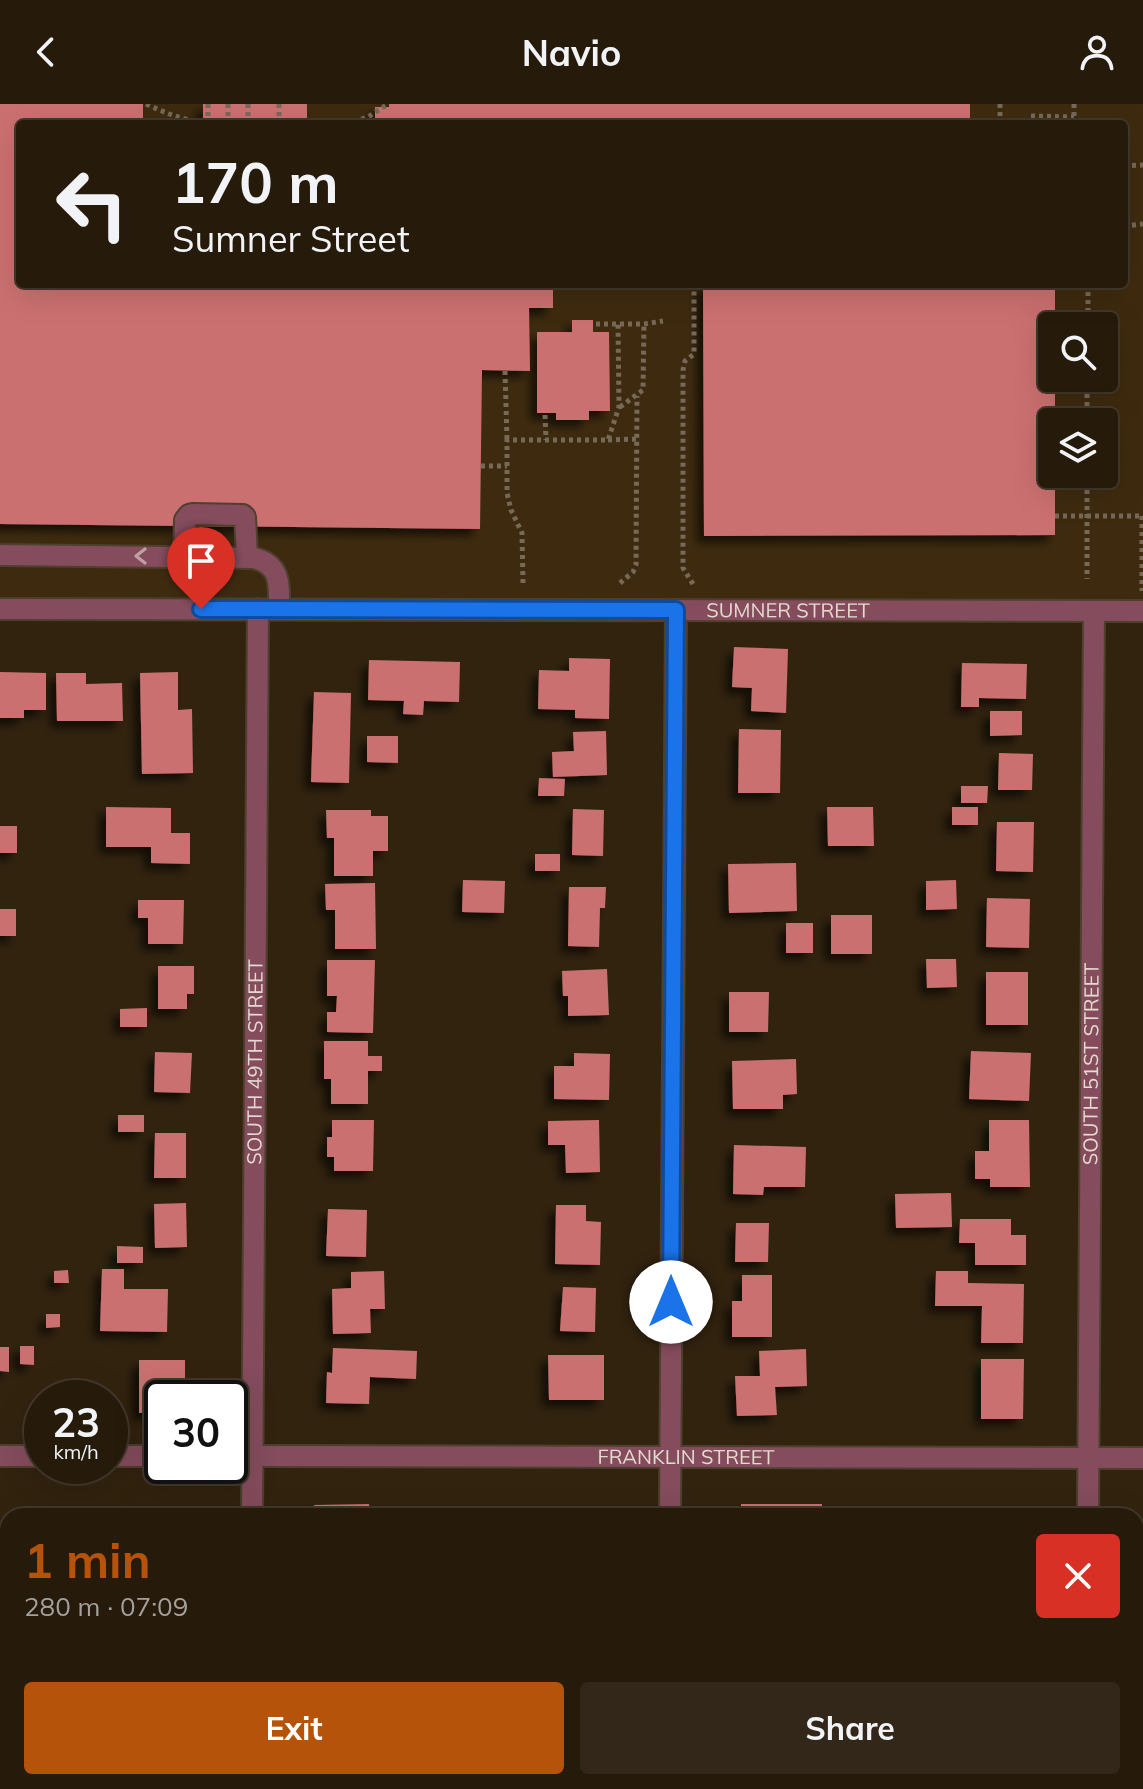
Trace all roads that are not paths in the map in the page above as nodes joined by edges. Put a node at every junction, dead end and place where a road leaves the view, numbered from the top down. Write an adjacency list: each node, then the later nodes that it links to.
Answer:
1 (0, 555): 2 (street, one-way to 1)
2 (184, 556): 3 (street); 3 (street)
3 (247, 557): 5 (street, SOUTH 49TH STREET)
4 (0, 609): 5 (street, SUMNER STREET)
5 (268, 609): 6 (street, SUMNER STREET); 12 (street, SOUTH 49TH STREET)
6 (676, 610): 7 (street, SUMNER STREET); 13 (street)
7 (1094, 611): 8 (street, SUMNER STREET); 14 (street, SOUTH 51ST STREET)
8 (1142, 611)
9 (0, 1456): 10 (street)
10 (24, 1456)
11 (248, 1456): 12 (street, FRANKLIN STREET)
12 (252, 1456): 13 (street, FRANKLIN STREET); 16 (street, SOUTH 49TH STREET)
13 (670, 1457): 14 (street, FRANKLIN STREET); 17 (street)
14 (1088, 1457): 15 (street, FRANKLIN STREET); 18 (street, SOUTH 51ST STREET)
15 (1143, 1458)
16 (252, 1508)
17 (670, 1508)
18 (1088, 1508)

